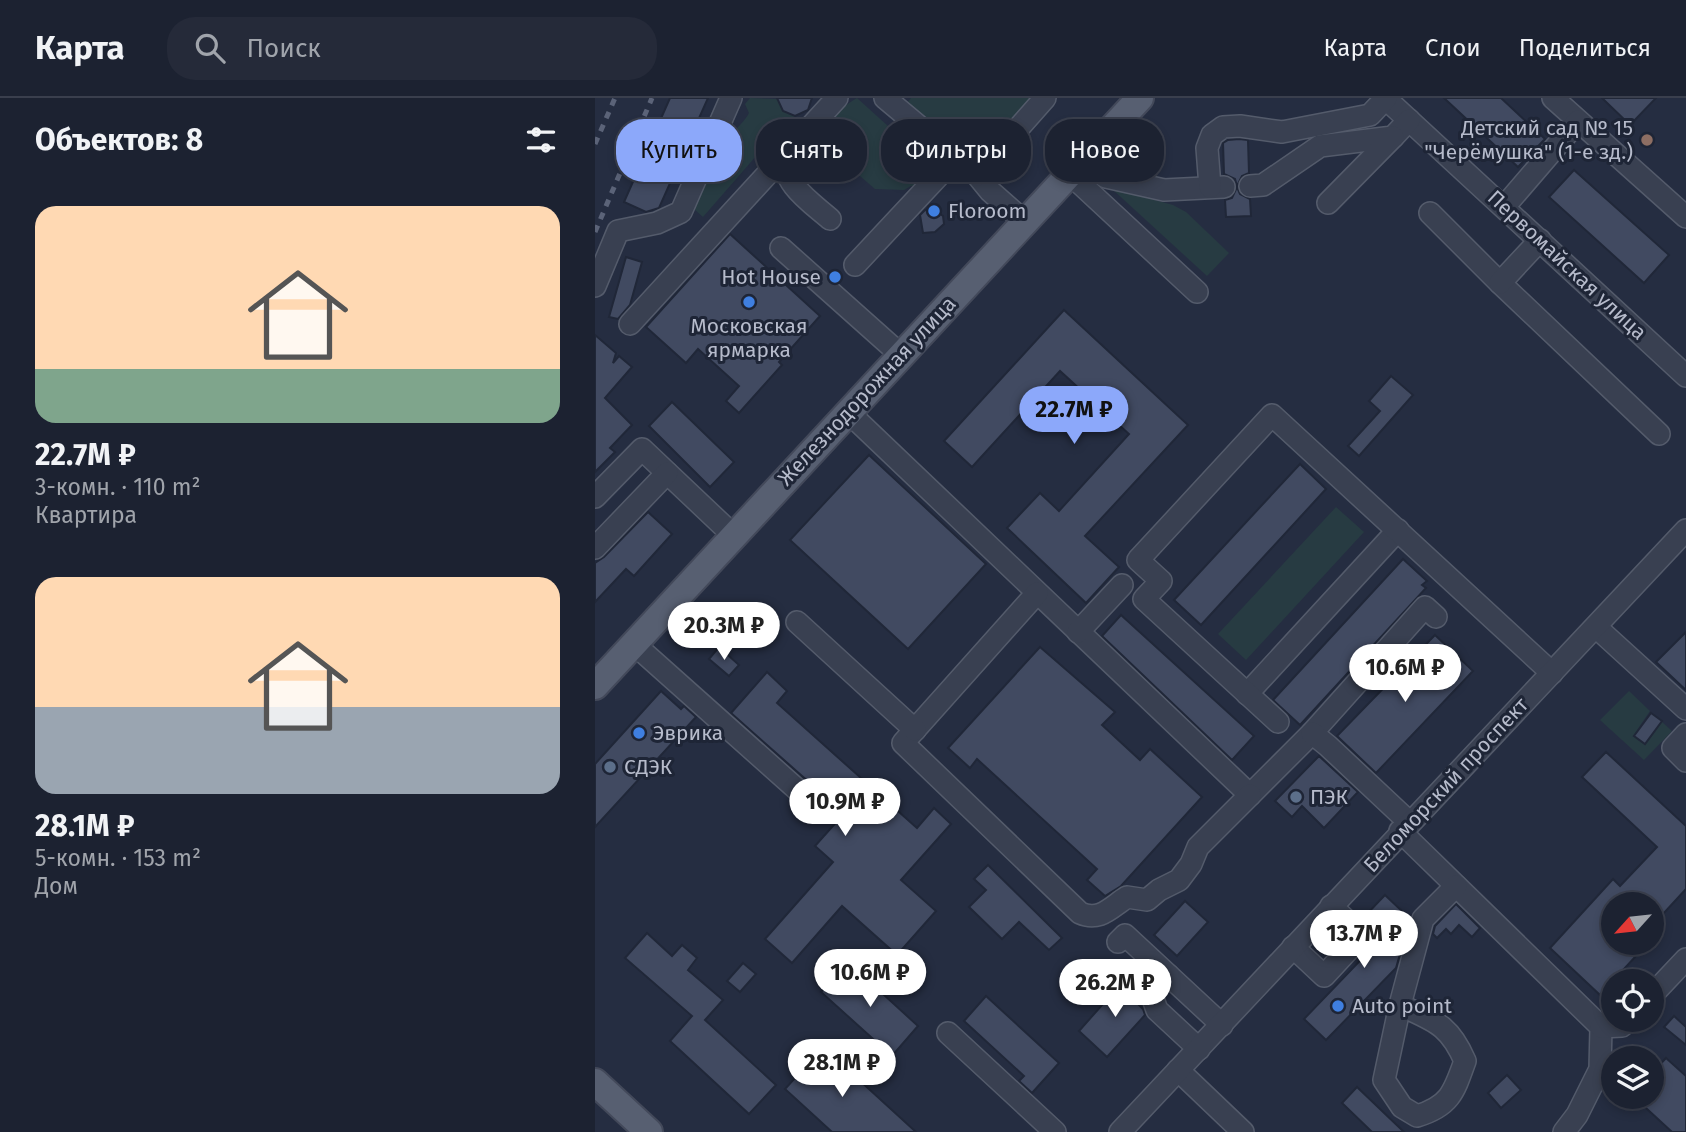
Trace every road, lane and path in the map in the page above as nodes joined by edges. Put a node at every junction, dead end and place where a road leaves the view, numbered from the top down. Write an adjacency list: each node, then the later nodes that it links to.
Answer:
1 (731, 98): 33 (street)
2 (837, 98): 8 (street)
3 (885, 98): 9 (street)
4 (1045, 98): 10 (street)
5 (1140, 98): 11 (main road, Железнодорожная улица)
6 (1385, 98): 12 (street, Первомайская улица); 21 (street)
7 (1553, 98): 13 (street)
8 (818, 119)
9 (910, 119)
10 (1026, 119)
11 (1121, 119)
12 (1409, 120): 14 (street); 24 (street, Первомайская улица)
13 (1578, 121): 24 (street); 26 (street)
14 (1393, 137): 22 (street); 23 (street)
15 (760, 182): 35 (street)
16 (792, 182): 27 (street)
17 (933, 182): 31 (street)
18 (983, 182): 28 (street)
19 (1063, 182): 28 (main road, Железнодорожная улица)
20 (1090, 182): 34 (street)
21 (1128, 182)
22 (1250, 186)
23 (1328, 203)
24 (1504, 208): 29 (street, Первомайская улица)
25 (1430, 213): 32 (street)
26 (1686, 217)
27 (830, 219)
28 (1025, 222): 36 (main road, Железнодорожная улица)
29 (1540, 240): 32 (street); 37 (street, Первомайская улица)
30 (781, 248): 36 (street)
31 (855, 265)
32 (1500, 283): 39 (street)
33 (595, 286)
34 (1197, 292)
35 (630, 324)
36 (901, 355): 38 (main road, Железнодорожная улица)
37 (1686, 376)
38 (848, 412): 44 (main road, Железнодорожная улица); 47 (street)
39 (1659, 434)
40 (667, 473): 41 (street); 44 (street); 45 (street)
41 (595, 496)
42 (1398, 530): 53 (street); 55 (street); 55 (street)
43 (1686, 530): 50 (street, Беломорский проспект)
44 (734, 536): 52 (main road, Железнодорожная улица)
45 (595, 548)
46 (1122, 585): 51 (street)
47 (1038, 593): 51 (street); 58 (street)
48 (1436, 617): 59 (street)
49 (797, 622): 58 (street)
50 (1596, 627): 53 (street, Беломорский проспект); 56 (street)
51 (1079, 632): 62 (street)
52 (634, 644): 54 (main road, Железнодорожная улица); 63 (street)
53 (1552, 673): 64 (street, Беломорский проспект)
54 (598, 678)
55 (1247, 694): 57 (street)
56 (1686, 709)
57 (1278, 722)
58 (915, 730): 62 (street)
59 (1312, 733): 62 (street); 64 (street)
60 (1686, 734): 61 (street)
61 (1686, 761)
62 (1250, 795)
63 (819, 810)
64 (1404, 827): 65 (street); 66 (street, Беломорский проспект)
65 (1456, 886): 72 (street); 74 (street)
66 (1331, 906): 68 (street, Беломорский проспект); 68 (street)
67 (1118, 942): 70 (street)
68 (1293, 947): 73 (street, Беломорский проспект)
69 (1686, 959): 71 (street)
70 (1168, 975): 73 (street); 76 (street)
71 (1664, 982)
72 (1400, 1004): 72 (street)
73 (1221, 1025): 76 (street, Беломорский проспект)
74 (1601, 1027): 83 (street)
75 (948, 1033): 80 (street)
76 (1199, 1049): 77 (street, Беломорский проспект)
77 (1178, 1070): 81 (street, Беломорский проспект); 82 (street)
78 (597, 1087): 79 (main road)
79 (649, 1132)
80 (1055, 1132)
81 (1120, 1132)
82 (1243, 1132)
83 (1564, 1132)

